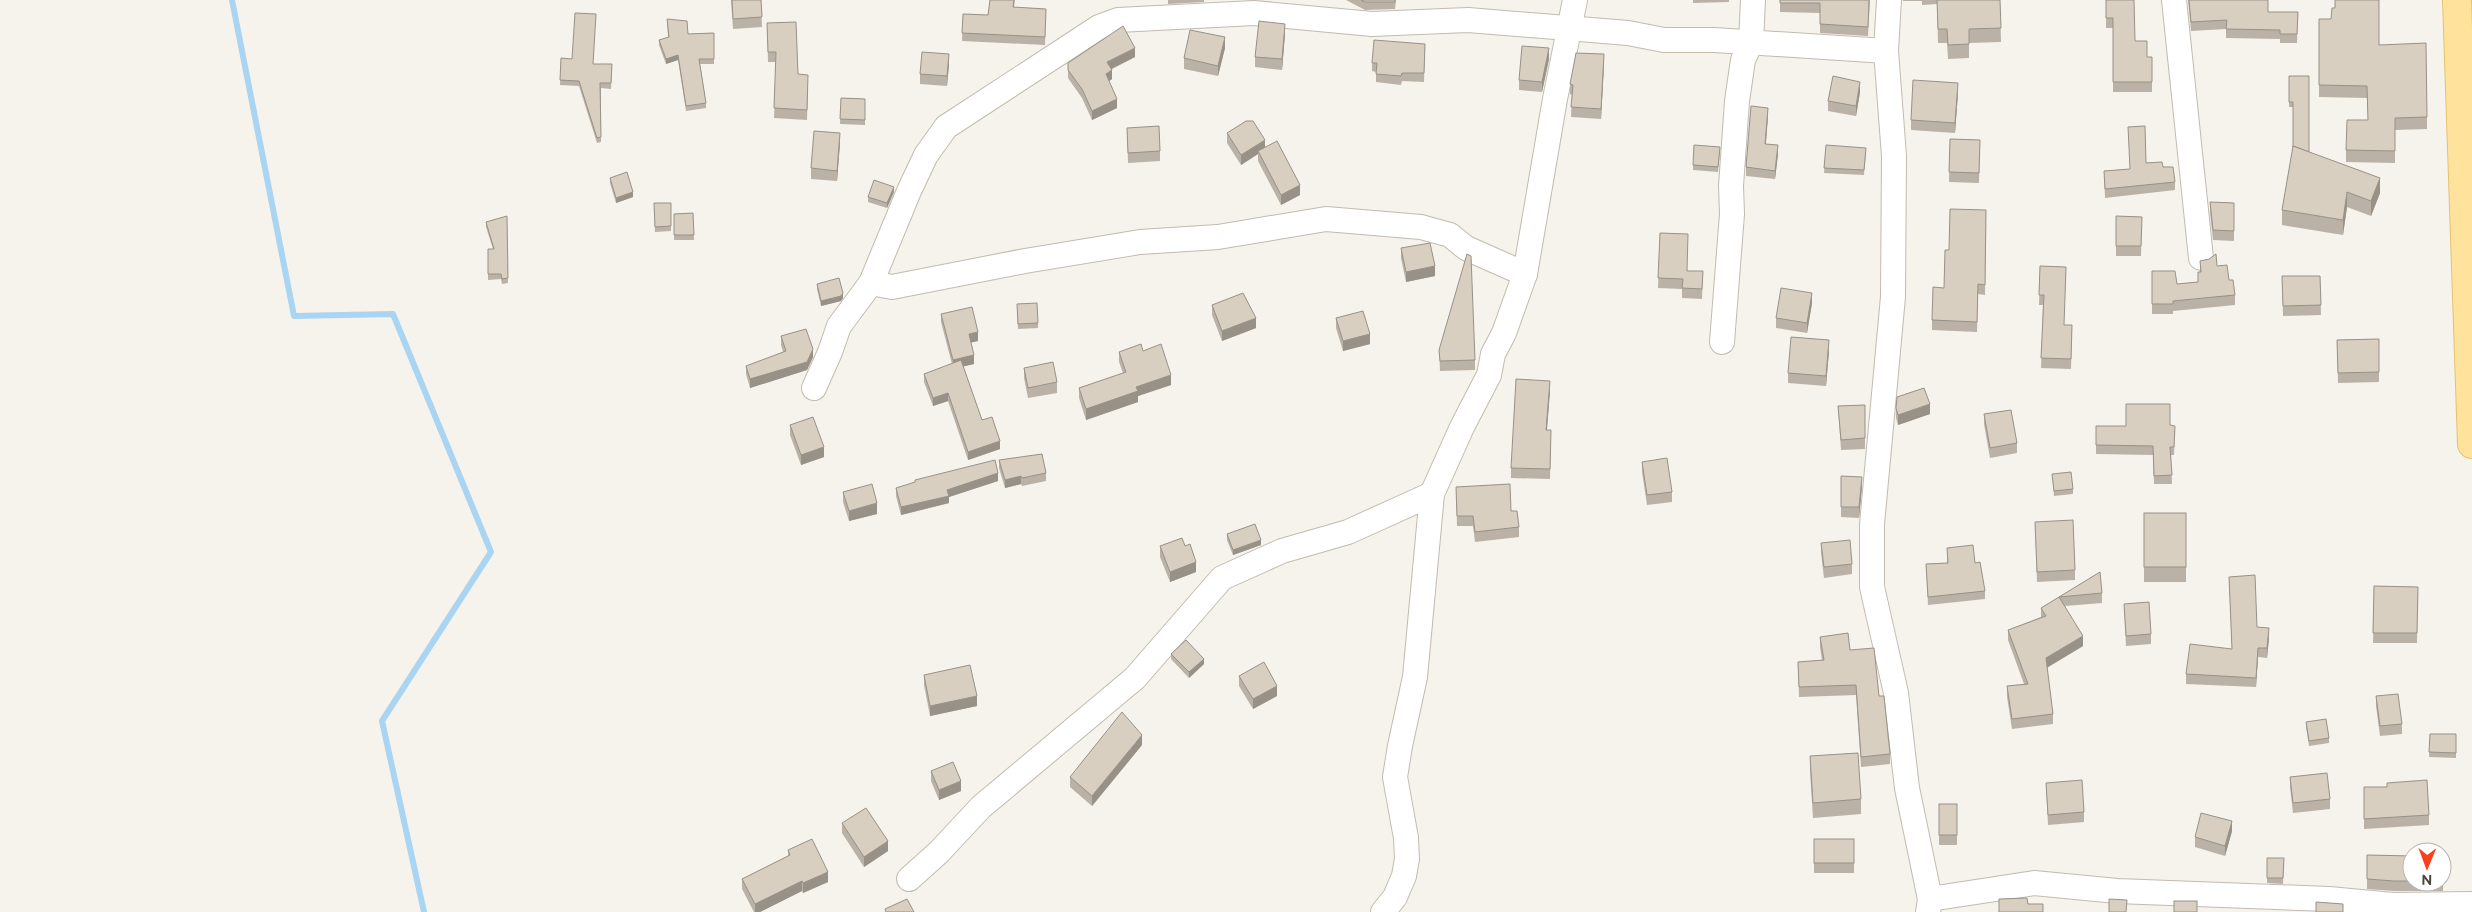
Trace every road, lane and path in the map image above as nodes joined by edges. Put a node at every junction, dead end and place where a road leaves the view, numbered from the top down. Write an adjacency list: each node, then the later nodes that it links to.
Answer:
1 (1575, 0): 8 (street)
2 (1753, 0): 9 (street)
3 (1889, 0): 10 (street)
4 (2174, 0): 11 (street)
5 (2458, 0): 16 (main road)
6 (1255, 6): 7 (street); 13 (street)
7 (1422, 10): 8 (street)
8 (1570, 28): 9 (street); 12 (street)
9 (1751, 43): 10 (street); 14 (street)
10 (1886, 51): 20 (street)
11 (2201, 258)
12 (1525, 274): 13 (street); 17 (street)
13 (872, 283): 15 (street)
14 (1722, 342)
15 (814, 388)
16 (2472, 444)
17 (1432, 494): 18 (street); 21 (street)
18 (909, 880)
19 (2472, 904): 20 (street)
20 (1929, 906)
21 (1383, 912)

